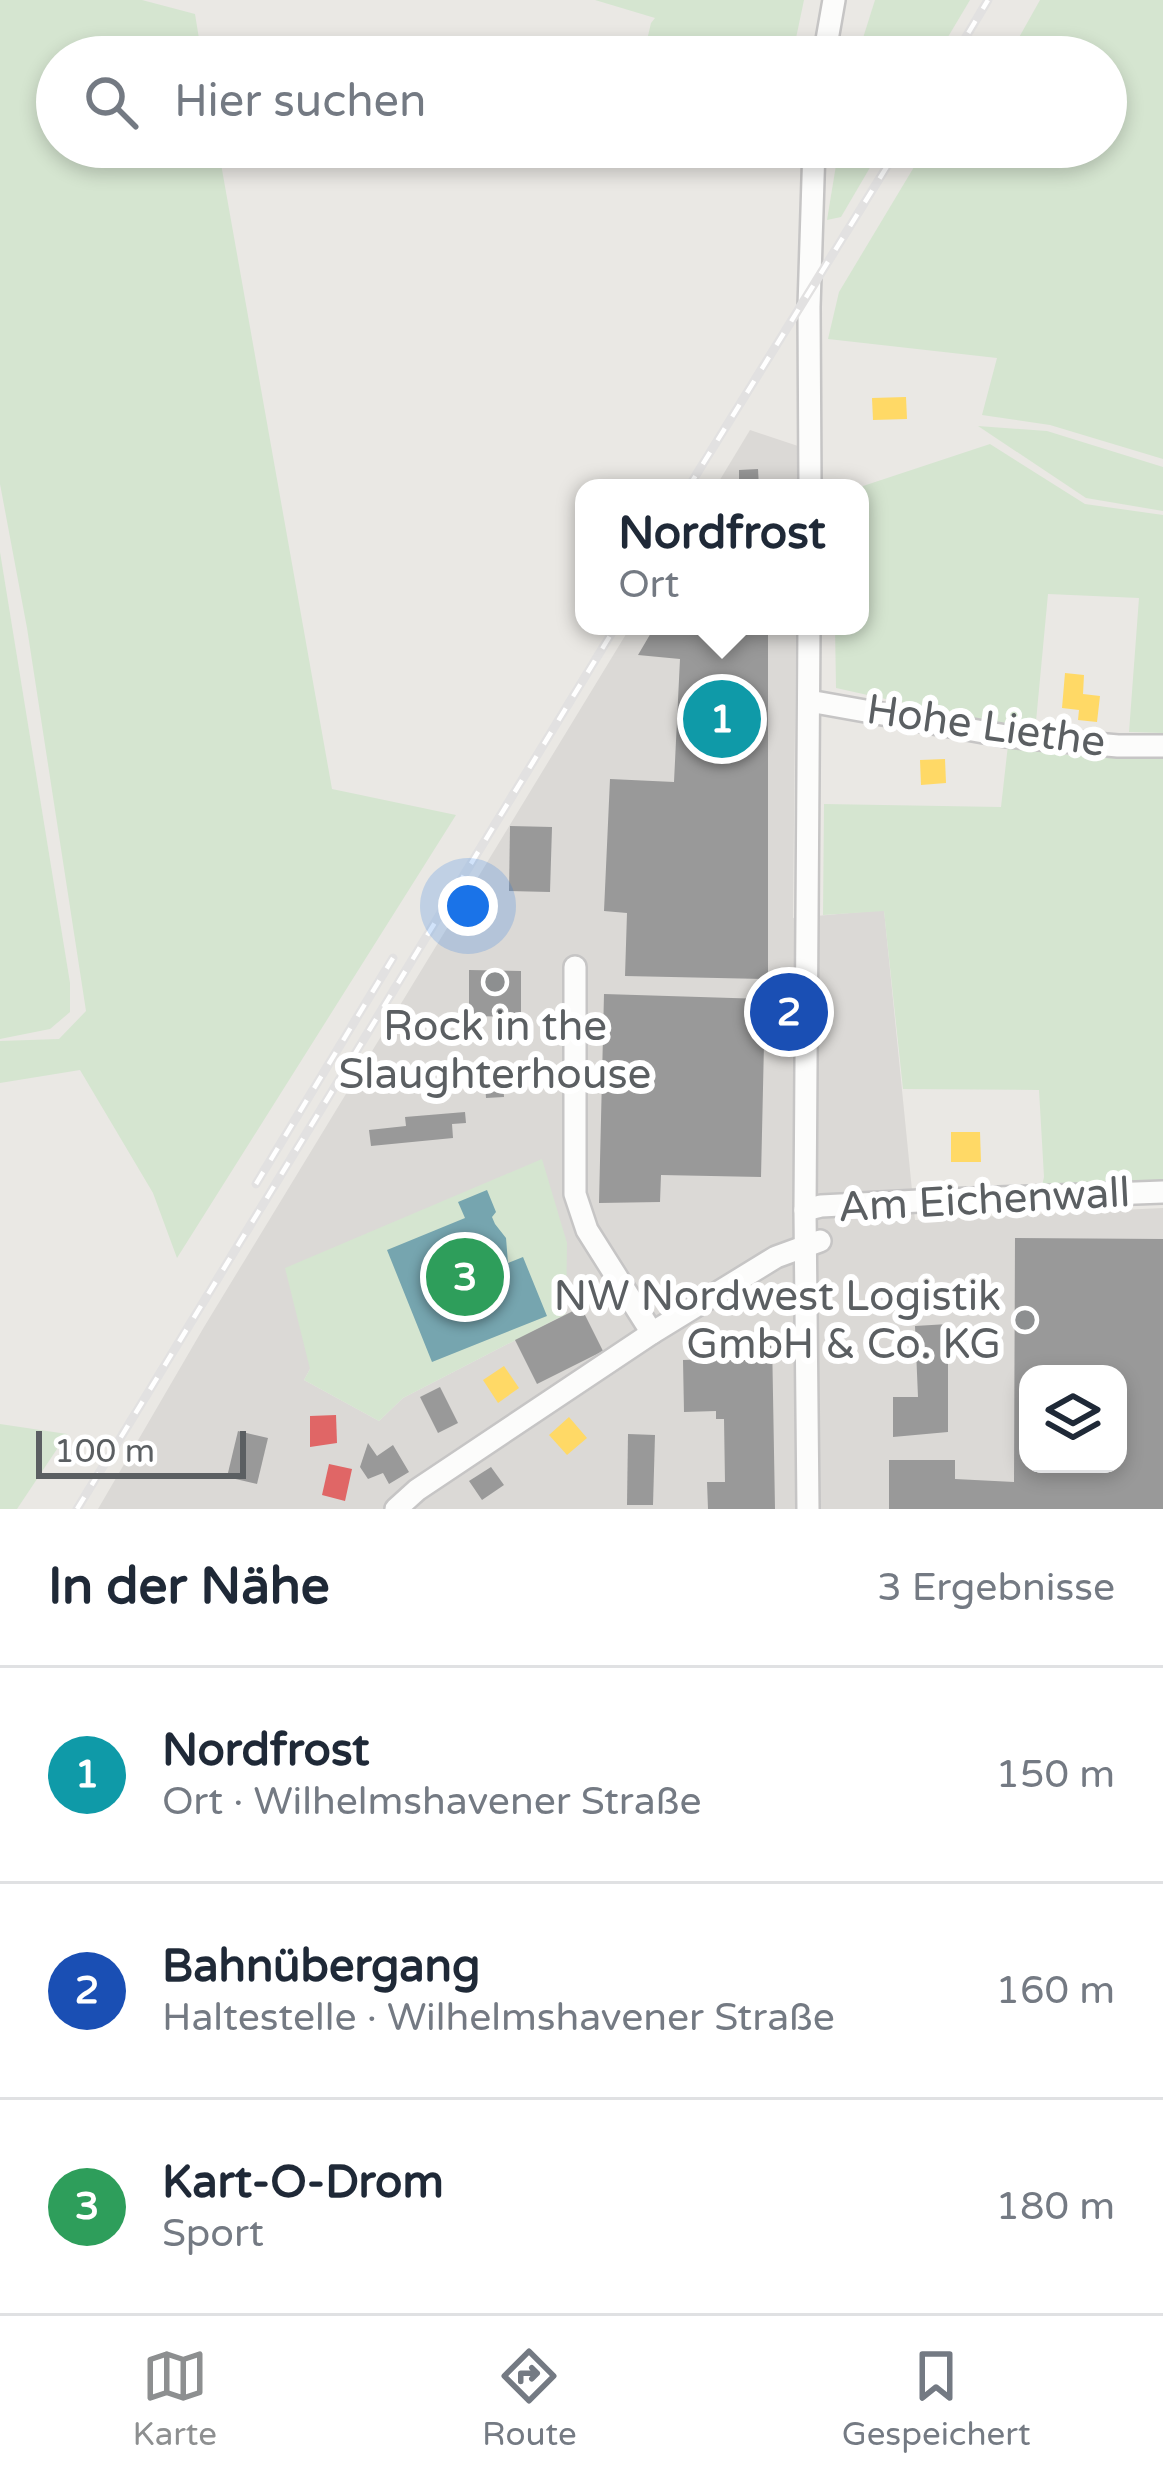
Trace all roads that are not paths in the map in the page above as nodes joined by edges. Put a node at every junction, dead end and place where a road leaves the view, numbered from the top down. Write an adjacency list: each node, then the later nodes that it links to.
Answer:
1 (833, 0): 2 (street)
2 (827, 36)
3 (813, 168): 4 (street)
4 (811, 479)
5 (809, 635): 6 (street)
6 (808, 701): 7 (street, Hohe Liethe); 10 (street)
7 (1163, 746)
8 (575, 967): 12 (street)
9 (1163, 1192): 10 (street, Am Eichenwall)
10 (805, 1210): 11 (street)
11 (813, 1244): 12 (street); 14 (street)
12 (652, 1333): 13 (street)
13 (396, 1509)
14 (808, 1509)

